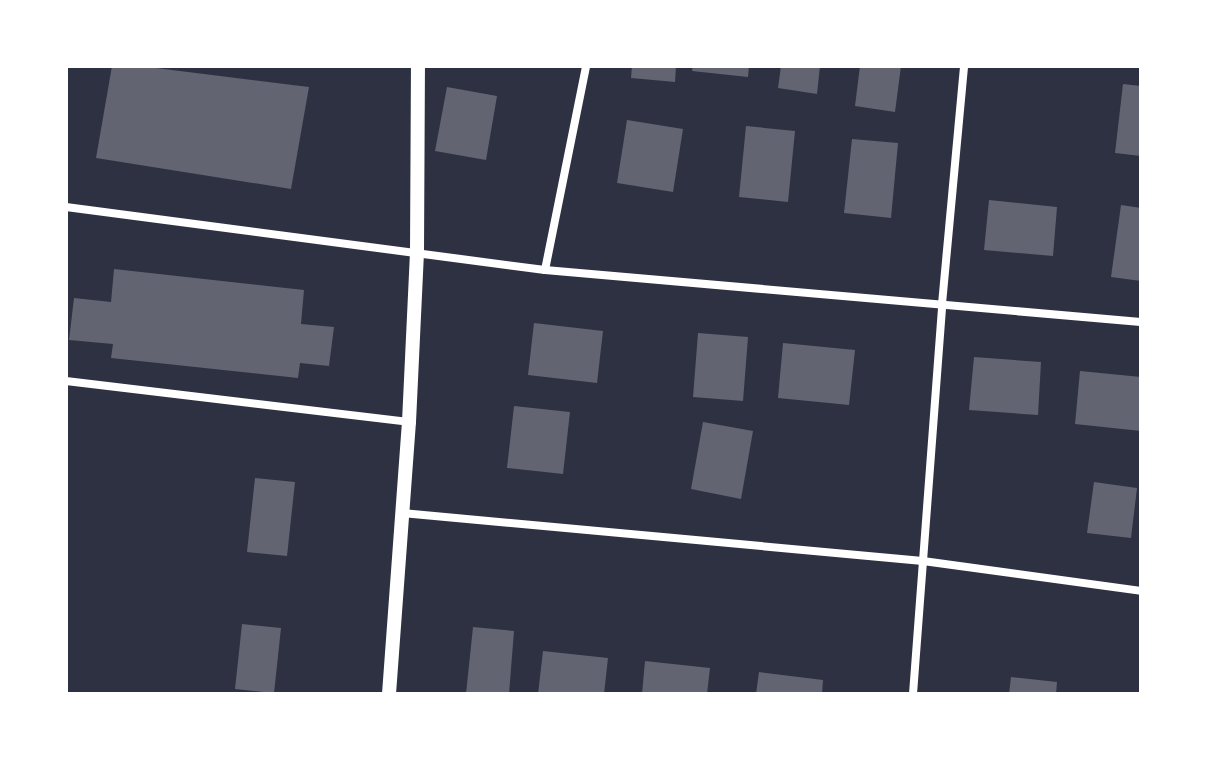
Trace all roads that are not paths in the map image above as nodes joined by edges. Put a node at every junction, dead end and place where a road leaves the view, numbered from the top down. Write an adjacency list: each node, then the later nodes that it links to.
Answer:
1 (418, 66): 5 (street)
2 (586, 66): 6 (street)
3 (964, 66): 7 (street)
4 (66, 207): 5 (street)
5 (417, 251): 6 (street); 10 (street)
6 (545, 270): 7 (street)
7 (942, 304): 8 (street); 12 (street)
8 (1141, 322)
9 (66, 381): 10 (street)
10 (409, 422): 11 (street)
11 (402, 513): 12 (street); 14 (street)
12 (923, 561): 13 (street); 15 (street)
13 (1141, 591)
14 (389, 694)
15 (913, 694)

